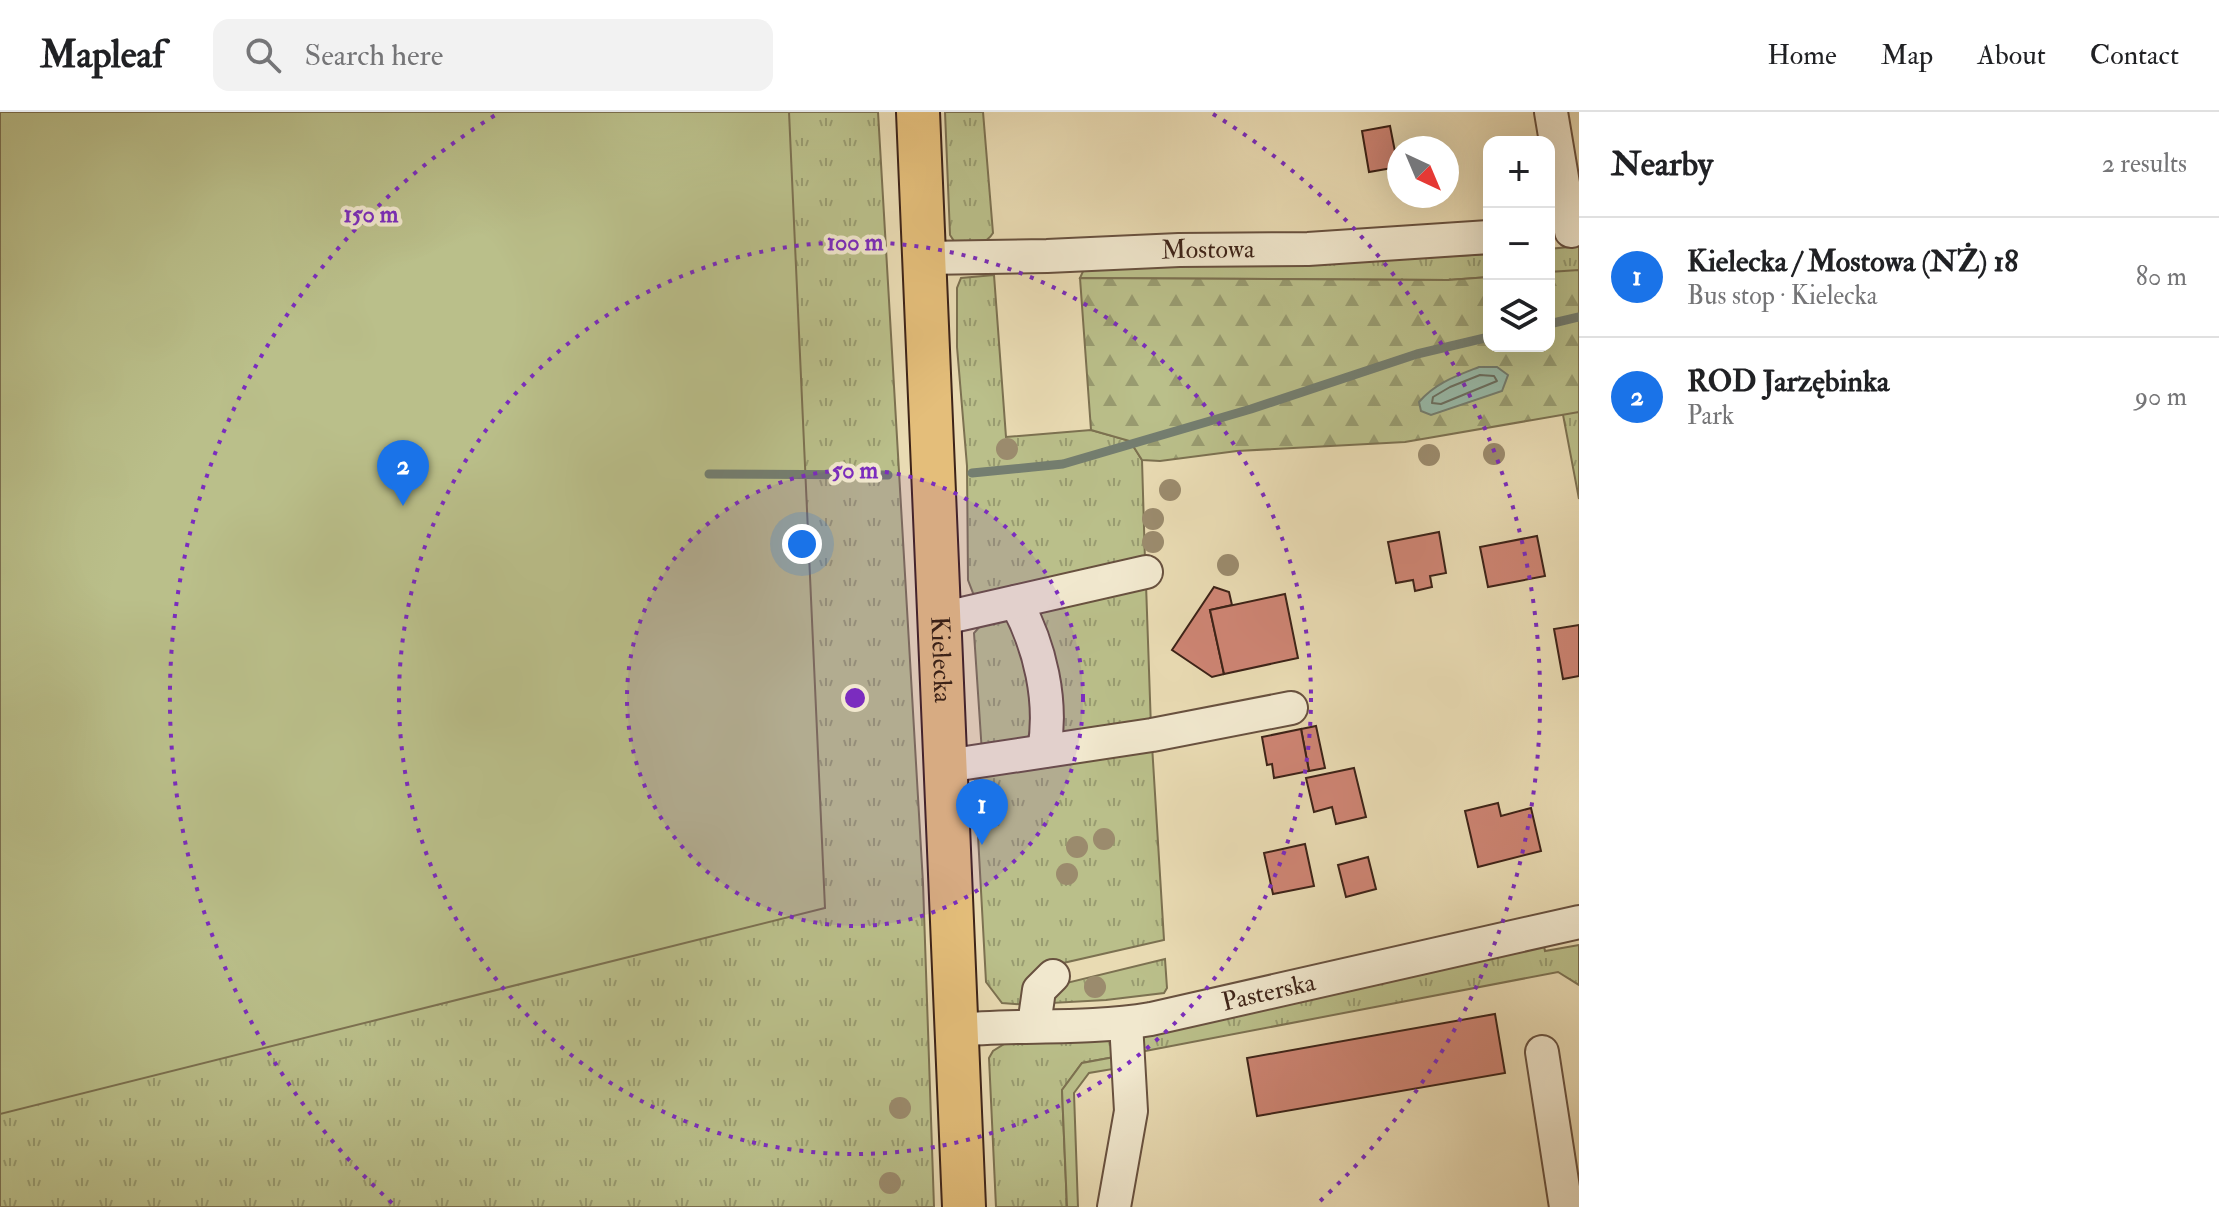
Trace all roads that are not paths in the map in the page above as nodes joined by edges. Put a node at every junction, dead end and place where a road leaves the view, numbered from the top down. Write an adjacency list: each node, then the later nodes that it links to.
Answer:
1 (918, 112): 5 (main road, Kielecka)
2 (1551, 112): 3 (street)
3 (1566, 231)
4 (1483, 237): 5 (street, Mostowa)
5 (924, 258): 8 (main road, Kielecka)
6 (1146, 572): 7 (street)
7 (1016, 602): 8 (street); 10 (street)
8 (940, 619): 11 (main road, Kielecka)
9 (1291, 708): 10 (street)
10 (1044, 751): 11 (street)
11 (946, 766): 16 (main road, Kielecka)
12 (1579, 922): 14 (street, Pasterska)
13 (1053, 976): 15 (street)
14 (1126, 1023): 15 (street, Pasterska); 19 (street)
15 (1034, 1025): 16 (street, Pasterska)
16 (956, 1030): 18 (main road, Kielecka)
17 (1542, 1052): 20 (street)
18 (964, 1207)
19 (1114, 1207)
20 (1566, 1207)

